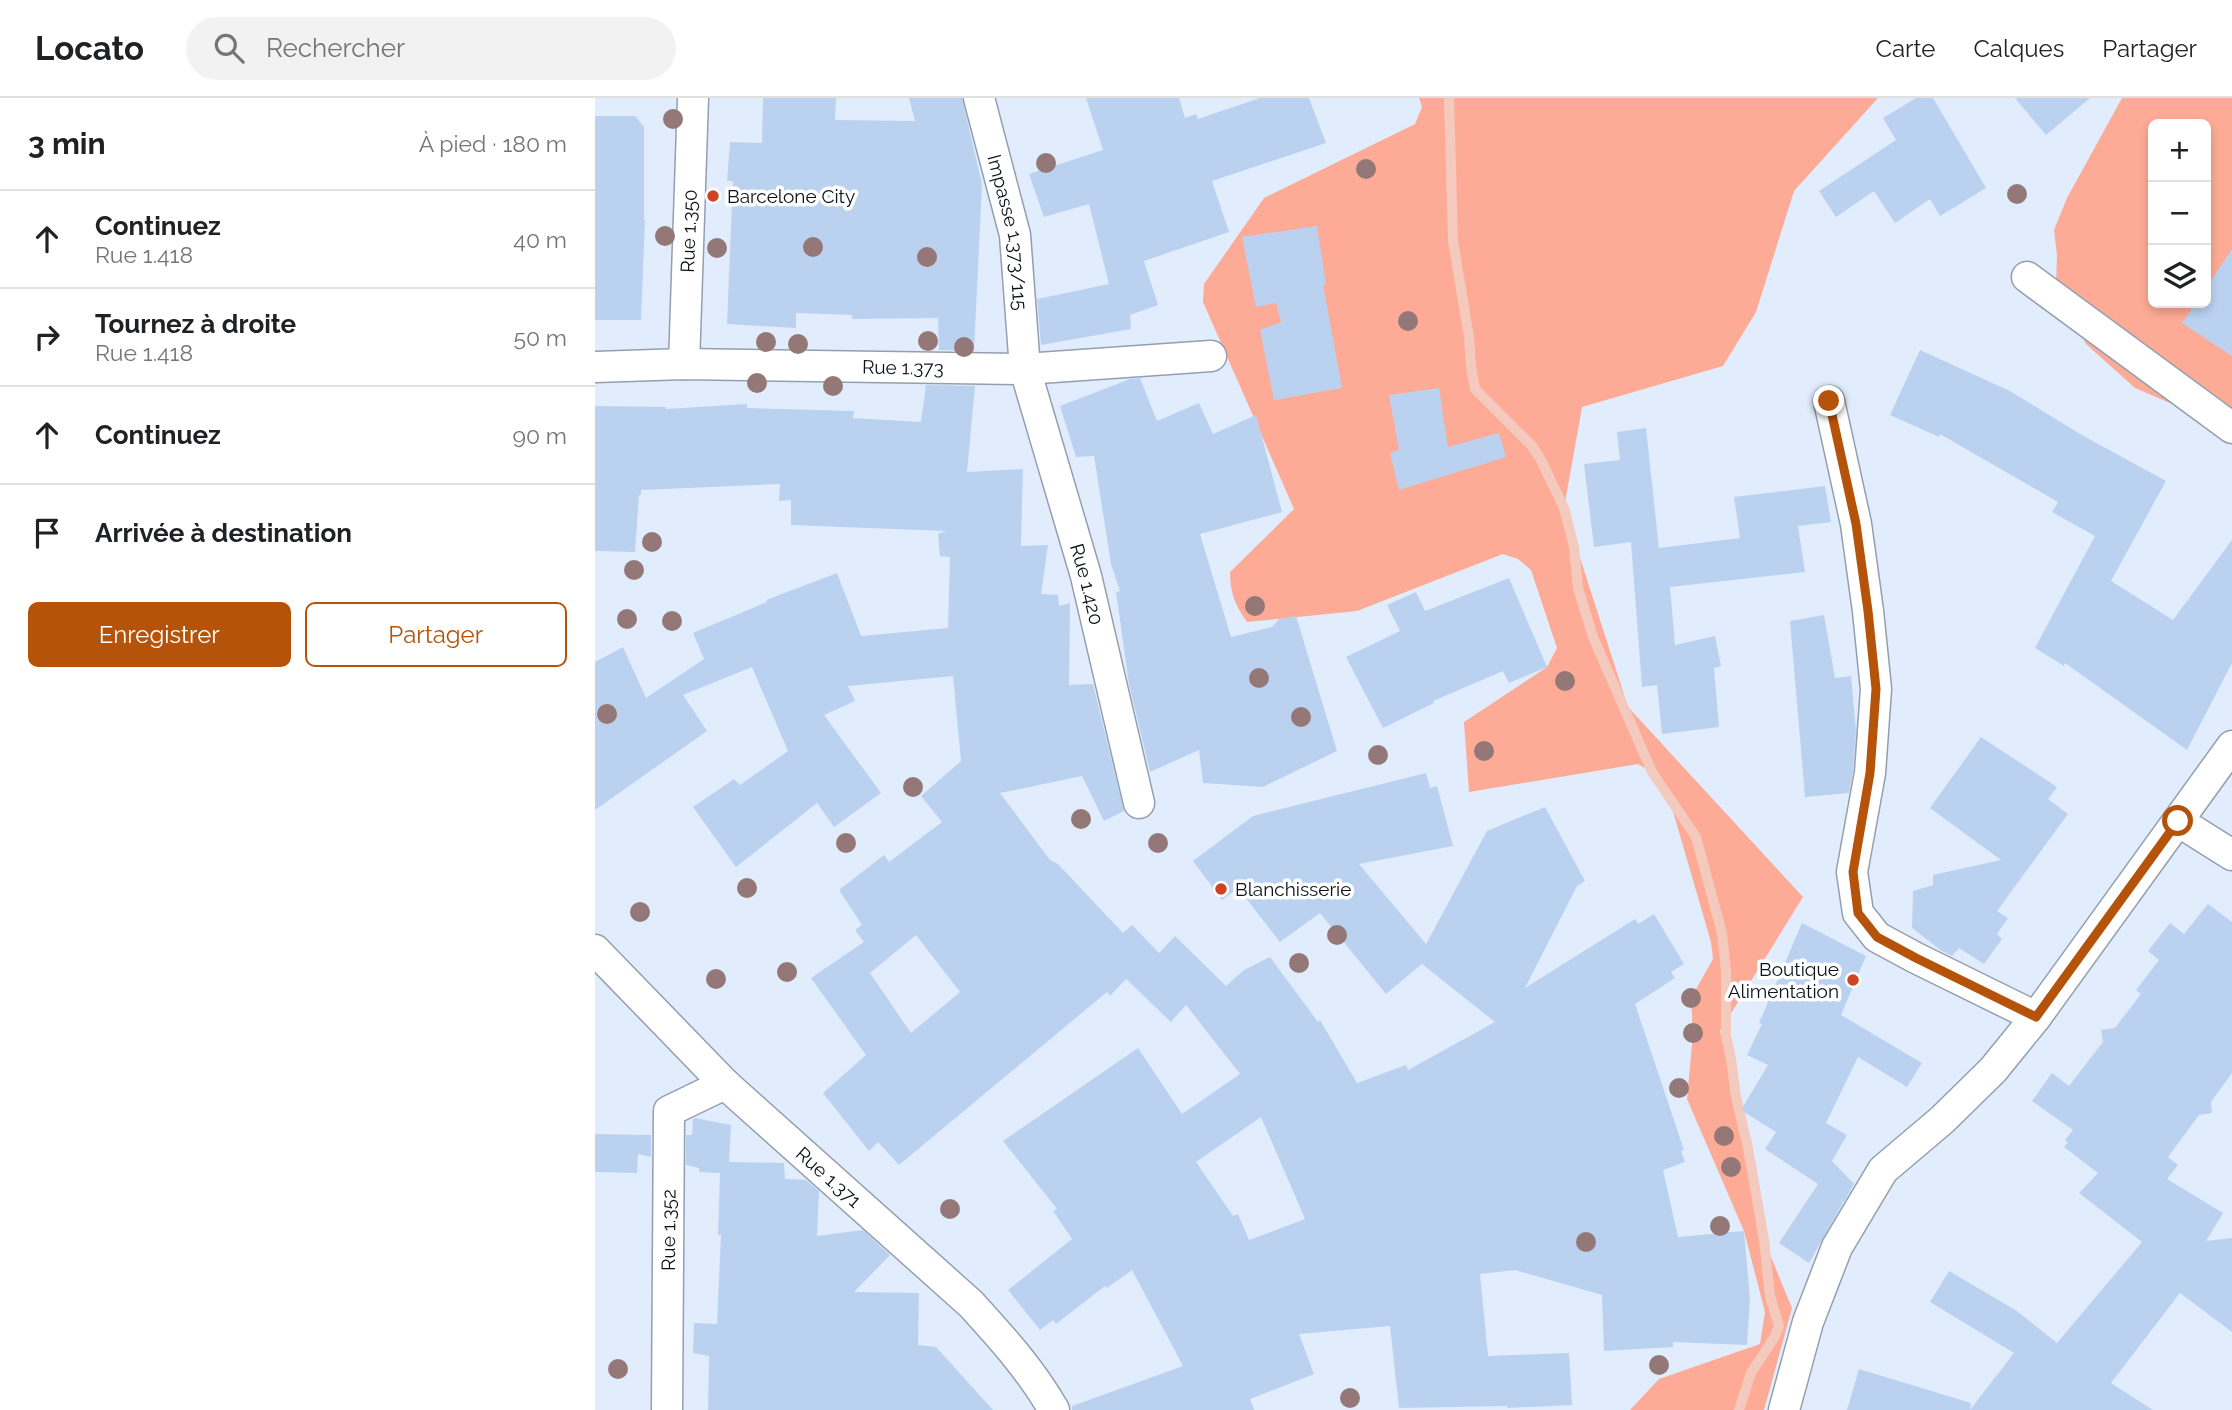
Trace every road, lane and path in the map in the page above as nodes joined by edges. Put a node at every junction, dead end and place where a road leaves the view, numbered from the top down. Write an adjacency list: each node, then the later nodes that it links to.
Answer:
1 (693, 98): 5 (street, Rue 1.350)
2 (979, 98): 7 (street, Impasse 1.373/115)
3 (2028, 277): 9 (street)
4 (1211, 356): 7 (street, Rue 1.373)
5 (684, 364): 6 (street, Rue 1.373); 7 (street, Rue 1.373)
6 (595, 367)
7 (1025, 369): 11 (street, Rue 1.420)
8 (1829, 401): 15 (street)
9 (2232, 428)
10 (2232, 746): 12 (street)
11 (1139, 803)
12 (2178, 821): 13 (street); 15 (street)
13 (2232, 855)
14 (595, 950): 16 (street, Rue 1.371)
15 (2036, 1017): 19 (street)
16 (725, 1084): 17 (street, Rue 1.352); 18 (street, Rue 1.371)
17 (667, 1410)
18 (1054, 1410)
19 (1784, 1410)

